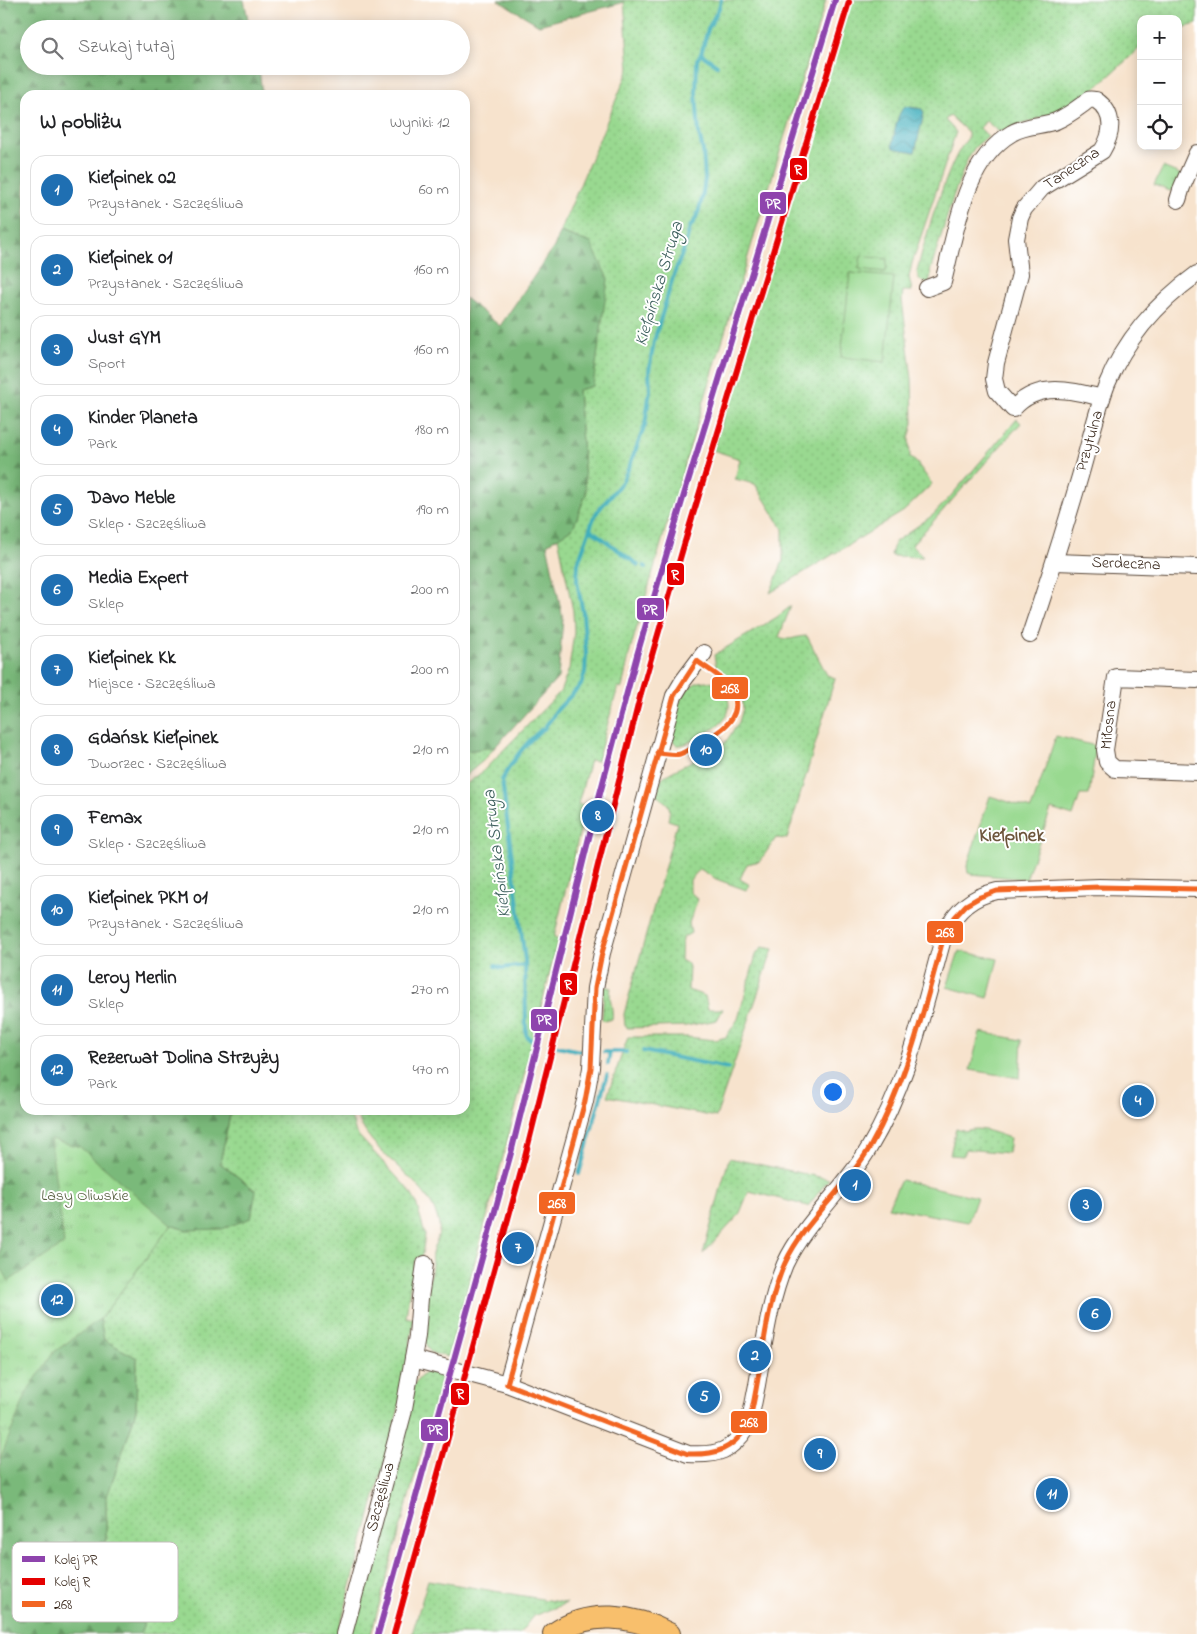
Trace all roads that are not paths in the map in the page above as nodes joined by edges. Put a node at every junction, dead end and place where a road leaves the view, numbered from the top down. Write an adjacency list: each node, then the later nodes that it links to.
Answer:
1 (1197, 153): 2 (street)
2 (1178, 200)
3 (1197, 274): 5 (street, Przytulna)
4 (927, 288): 5 (street, Taneczna)
5 (1102, 398): 6 (street, Przytulna)
6 (1055, 562): 7 (street, Serdeczna); 8 (street, Przytulna)
7 (1197, 567)
8 (1030, 635)
9 (700, 657): 15 (street)
10 (1197, 680): 11 (street, Miłosna)
11 (1197, 772)
12 (1197, 888): 15 (street)
13 (425, 1264): 14 (street, Szczęśliwa)
14 (413, 1360): 15 (street); 17 (street, Szczęśliwa)
15 (507, 1384)
16 (665, 1632): 18 (highway); 19 (highway)
17 (344, 1634)
18 (554, 1634)
19 (588, 1634)

